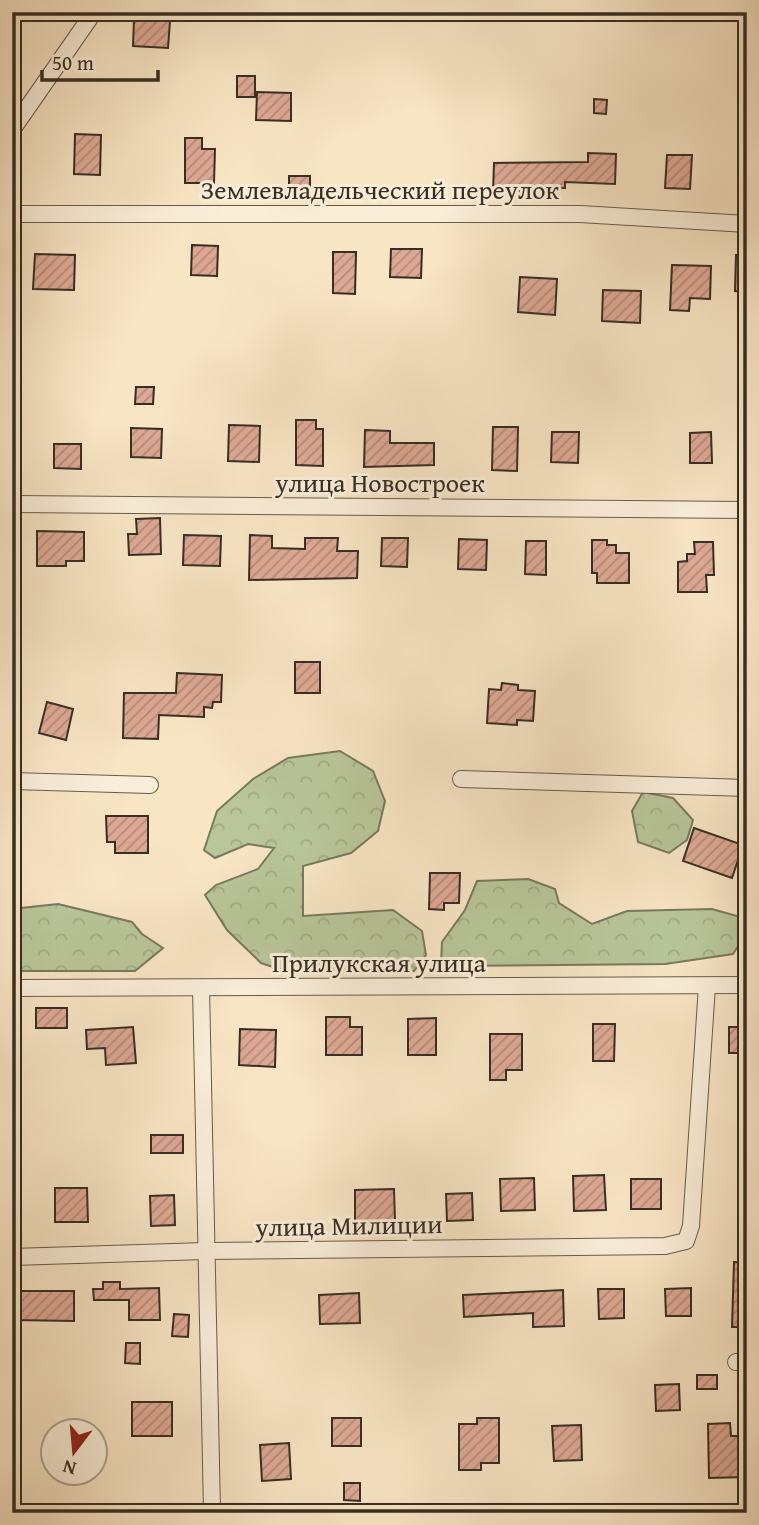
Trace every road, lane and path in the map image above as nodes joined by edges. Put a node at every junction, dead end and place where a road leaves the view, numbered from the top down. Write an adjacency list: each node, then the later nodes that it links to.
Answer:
1 (94, 12): 2 (street)
2 (12, 130)
3 (12, 214): 4 (street, Землевладельческий переулок)
4 (747, 224)
5 (12, 504): 6 (street, улица Новостроек)
6 (747, 510)
7 (461, 779): 10 (street)
8 (12, 781): 9 (street)
9 (150, 785)
10 (747, 788)
11 (747, 985): 12 (street, Прилукская улица)
12 (707, 986): 14 (street, Прилукская улица); 15 (street, улица Милиции)
13 (12, 988): 14 (street, Прилукская улица)
14 (201, 988): 15 (street)
15 (207, 1251): 16 (street, улица Милиции); 17 (street)
16 (12, 1257)
17 (212, 1511): 18 (street); 19 (street)
18 (158, 1513)
19 (281, 1513)

